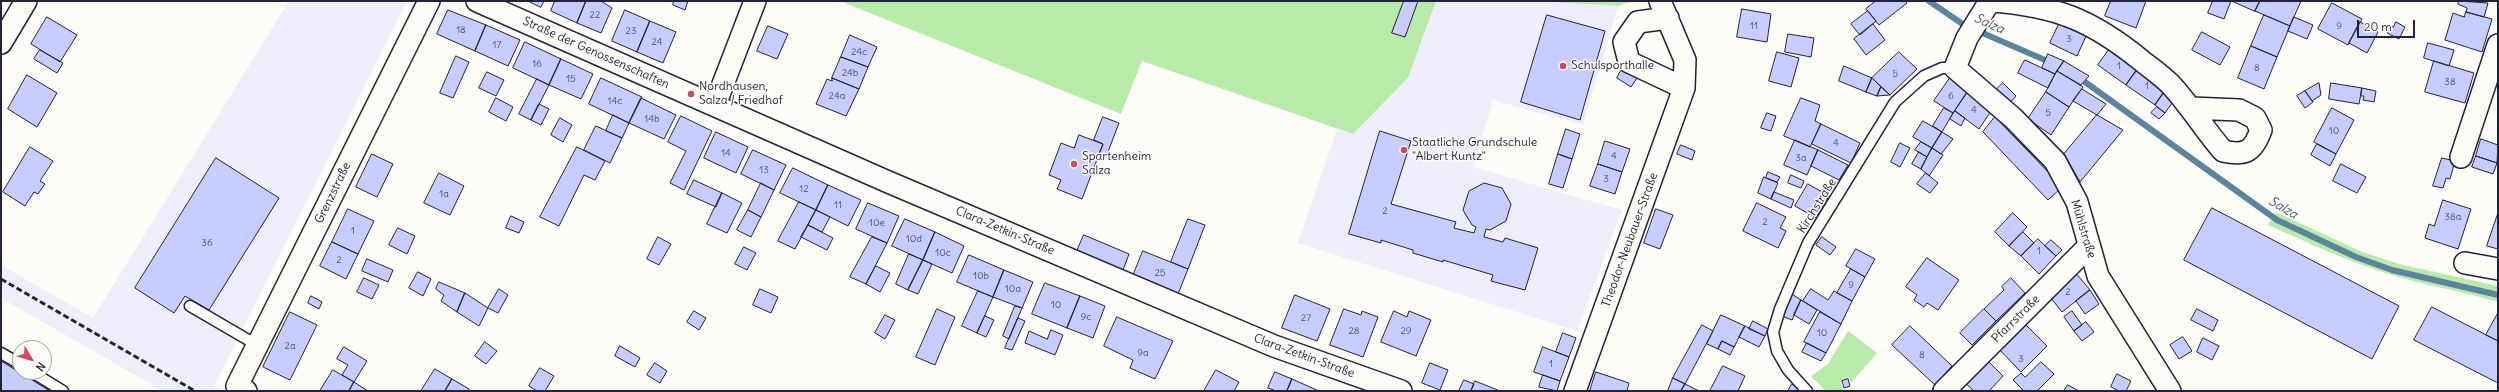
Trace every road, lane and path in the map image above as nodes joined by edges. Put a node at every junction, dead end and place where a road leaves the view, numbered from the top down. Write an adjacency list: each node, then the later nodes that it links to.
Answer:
1 (26, 1): 7 (street)
2 (429, 1): 18 (street, Grenzstraße)
3 (477, 1): 11 (street, Straße der Genossenschaften)
4 (755, 1): 11 (street)
5 (1991, 1): 9 (street); 12 (street)
6 (1664, 9): 10 (street, Theodor-Neubauer-Straße); 10 (street, Theodor-Neubauer-Straße)
7 (1, 43)
8 (2498, 45): 13 (street)
9 (1955, 68): 14 (street, Mühlstraße); 26 (lane, Kirchstraße)
10 (1684, 88): 25 (street, Theodor-Neubauer-Straße)
11 (716, 106): 24 (street, Clara-Zetkin-Straße)
12 (2191, 108)
13 (2461, 157)
14 (2088, 247): 27 (street, Pfarrstraße); 28 (street, Mühlstraße)
15 (2465, 263): 16 (street)
16 (2498, 269)
17 (190, 306): 18 (lane)
18 (257, 344): 22 (street, Grenzstraße)
19 (1, 353): 20 (lane)
20 (12, 359)
21 (45, 380): 23 (lane)
22 (242, 388)
23 (63, 391)
24 (1401, 391)
25 (1575, 391)
26 (1807, 391)
27 (1944, 391)
28 (2170, 391)

